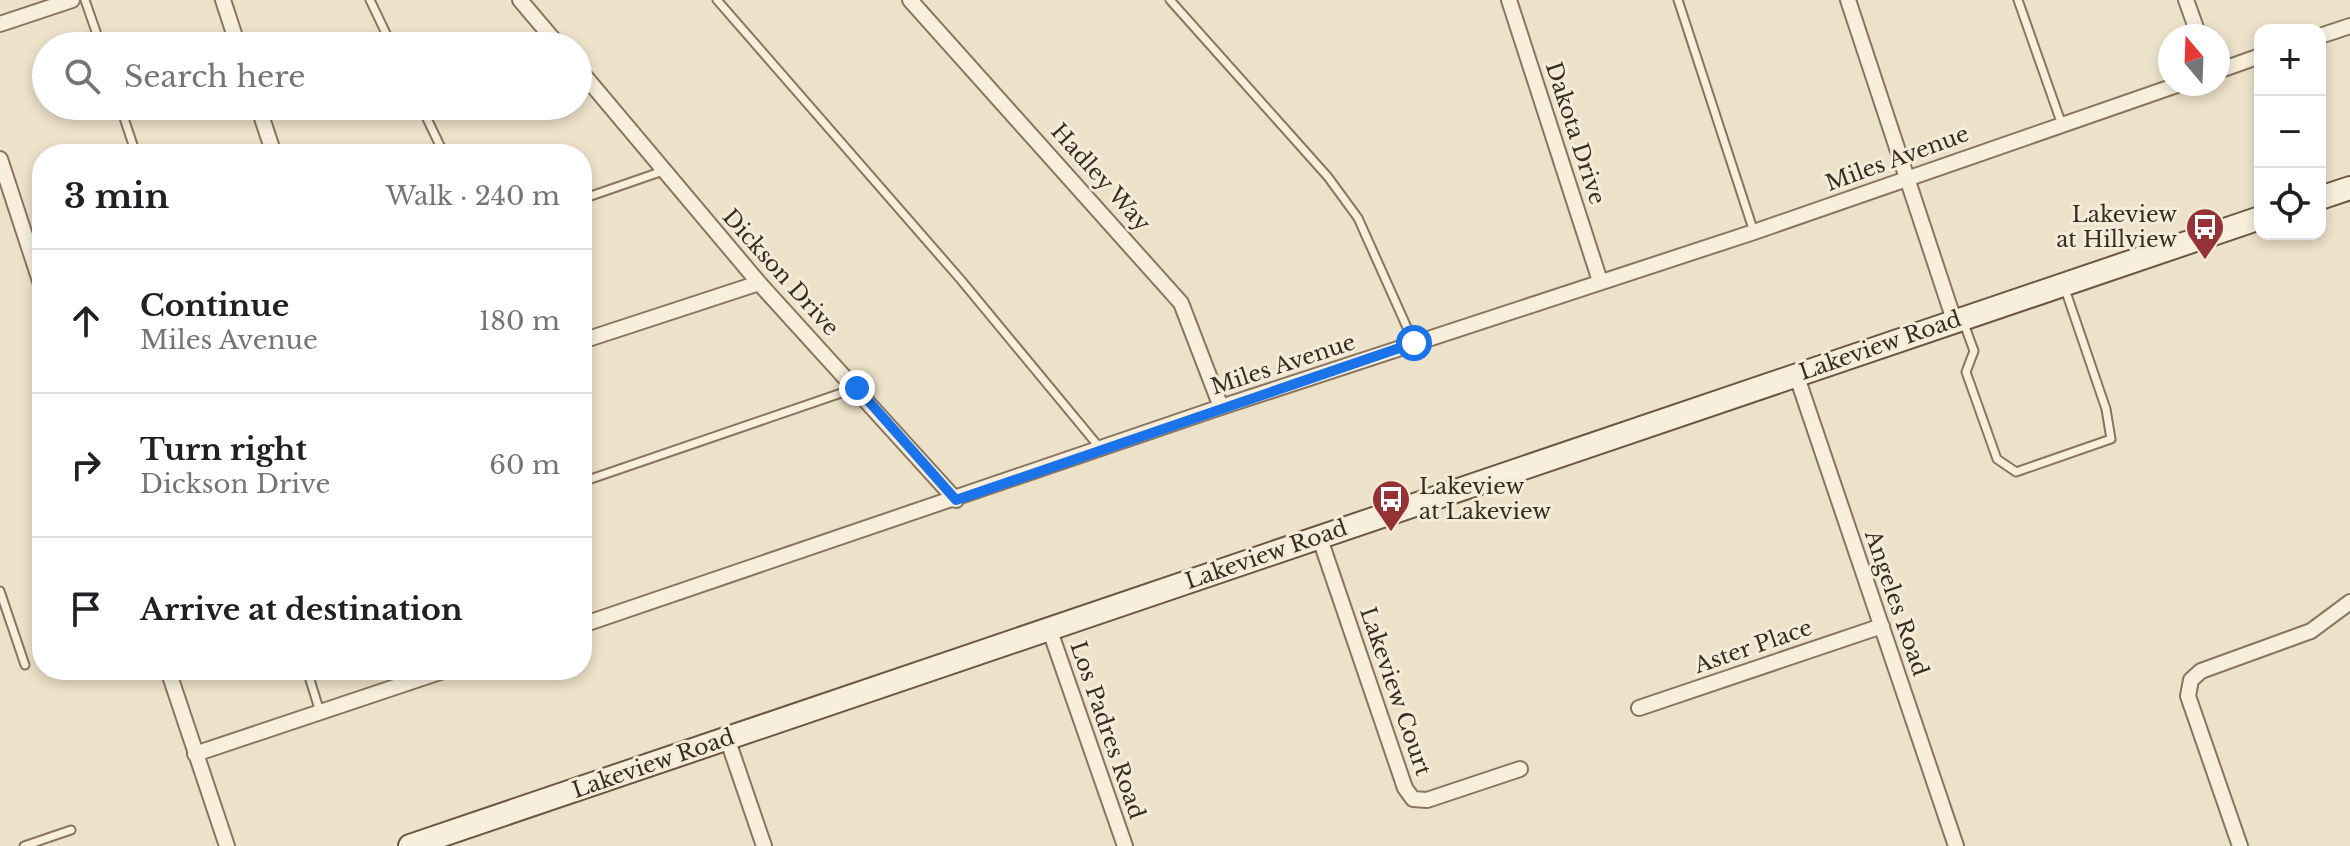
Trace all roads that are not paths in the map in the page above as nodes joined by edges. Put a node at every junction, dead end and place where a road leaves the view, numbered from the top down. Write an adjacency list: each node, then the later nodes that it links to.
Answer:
1 (72, 0): 14 (street)
2 (85, 0): 17 (lane)
3 (223, 0): 18 (street)
4 (370, 0): 19 (lane)
5 (520, 0): 20 (street)
6 (717, 0): 51 (lane)
7 (910, 0): 50 (street, Hadley Way)
8 (1170, 0): 47 (lane)
9 (1509, 0): 42 (street, Dakota Drive)
10 (1678, 0): 40 (lane)
11 (1848, 0): 35 (street)
12 (2018, 0): 29 (lane)
13 (2186, 0): 15 (street)
14 (0, 24)
15 (2195, 24)
16 (2350, 26): 21 (street)
17 (96, 32)
18 (233, 32)
19 (385, 32)
20 (547, 32)
21 (2326, 34)
22 (2254, 58): 23 (street)
23 (2230, 67)
24 (592, 85): 34 (street, Dickson Drive)
25 (2158, 91): 29 (street, Miles Avenue)
26 (125, 120): 30 (lane)
27 (263, 120): 31 (street)
28 (428, 120): 32 (lane)
29 (2061, 122): 35 (street, Miles Avenue)
30 (133, 144)
31 (271, 144)
32 (439, 144)
33 (0, 159): 41 (street)
34 (664, 171): 37 (lane); 43 (street, Dickson Drive)
35 (1908, 179): 40 (street, Miles Avenue); 45 (street)
36 (2350, 188): 38 (main road)
37 (592, 196)
38 (2326, 196)
39 (2254, 220): 44 (main road, Lakeview Road)
40 (1754, 232): 42 (street, Miles Avenue)
41 (32, 257)
42 (1600, 281): 47 (street, Miles Avenue)
43 (759, 283): 46 (street); 49 (street, Dickson Drive)
44 (2063, 284): 45 (main road, Lakeview Road); 45 (lane)
45 (1958, 318): 48 (main road, Lakeview Road)
46 (592, 338)
47 (1414, 343): 50 (street, Miles Avenue)
48 (1796, 374): 54 (main road, Lakeview Road); 58 (street, Angeles Road)
49 (857, 388): 52 (lane); 53 (street, Dickson Drive)
50 (1221, 407): 51 (street, Miles Avenue)
51 (1101, 449): 53 (street, Miles Avenue)
52 (592, 479)
53 (956, 500): 57 (street, Miles Avenue)
54 (1319, 536): 59 (main road, Lakeview Road); 68 (street, Lakeview Court)
55 (0, 591): 60 (lane)
56 (2350, 602): 76 (street)
57 (592, 622)
58 (1882, 626): 64 (street, Aster Place); 75 (street, Angeles Road)
59 (1049, 628): 66 (main road, Lakeview Road); 74 (street, Los Padres Road)
60 (25, 665)
61 (171, 680): 67 (street)
62 (310, 680): 65 (lane)
63 (415, 680): 65 (street)
64 (1639, 708)
65 (320, 712): 67 (street)
66 (727, 738): 72 (main road, Lakeview Road); 73 (street)
67 (195, 754): 71 (street)
68 (1520, 769)
69 (71, 830): 70 (lane)
70 (24, 846)
71 (227, 846)
72 (410, 846)
73 (764, 846)
74 (1125, 846)
75 (1956, 846)
76 (2240, 846)

